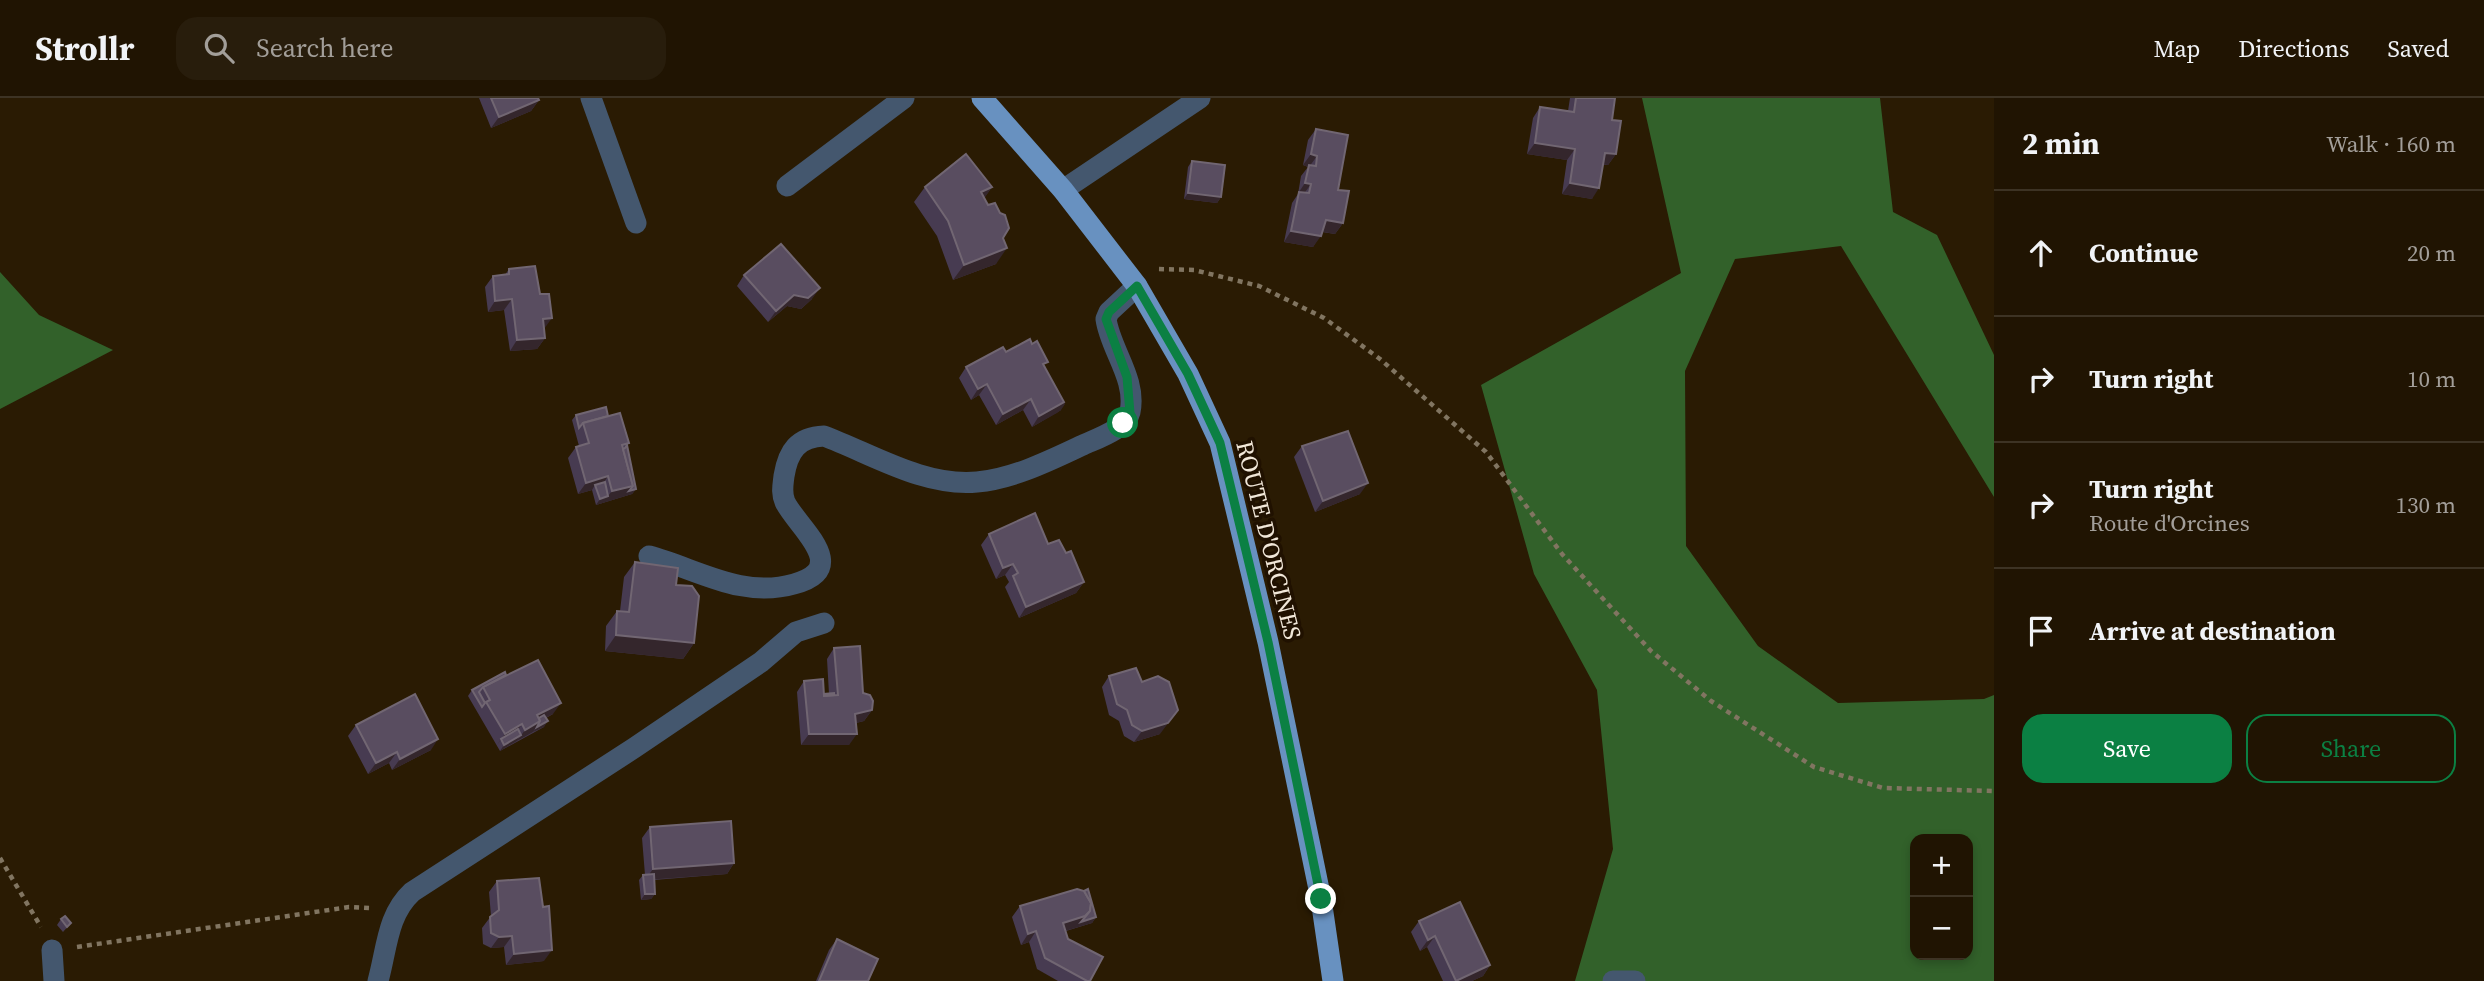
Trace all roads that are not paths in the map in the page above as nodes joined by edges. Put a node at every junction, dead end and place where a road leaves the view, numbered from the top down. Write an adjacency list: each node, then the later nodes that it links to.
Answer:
1 (591, 98): 7 (street)
2 (904, 98): 5 (street)
3 (982, 98): 6 (main road, ROUTE D'ORCINES)
4 (1200, 98): 6 (street)
5 (787, 186)
6 (1063, 190): 8 (main road, ROUTE D'ORCINES)
7 (636, 223)
8 (1134, 282): 9 (street); 14 (main road, ROUTE D'ORCINES)
9 (649, 556)
10 (824, 623): 13 (street)
11 (52, 950): 12 (street)
12 (54, 981)
13 (378, 981)
14 (1333, 981)
15 (1613, 981): 16 (street)
16 (1635, 981)

